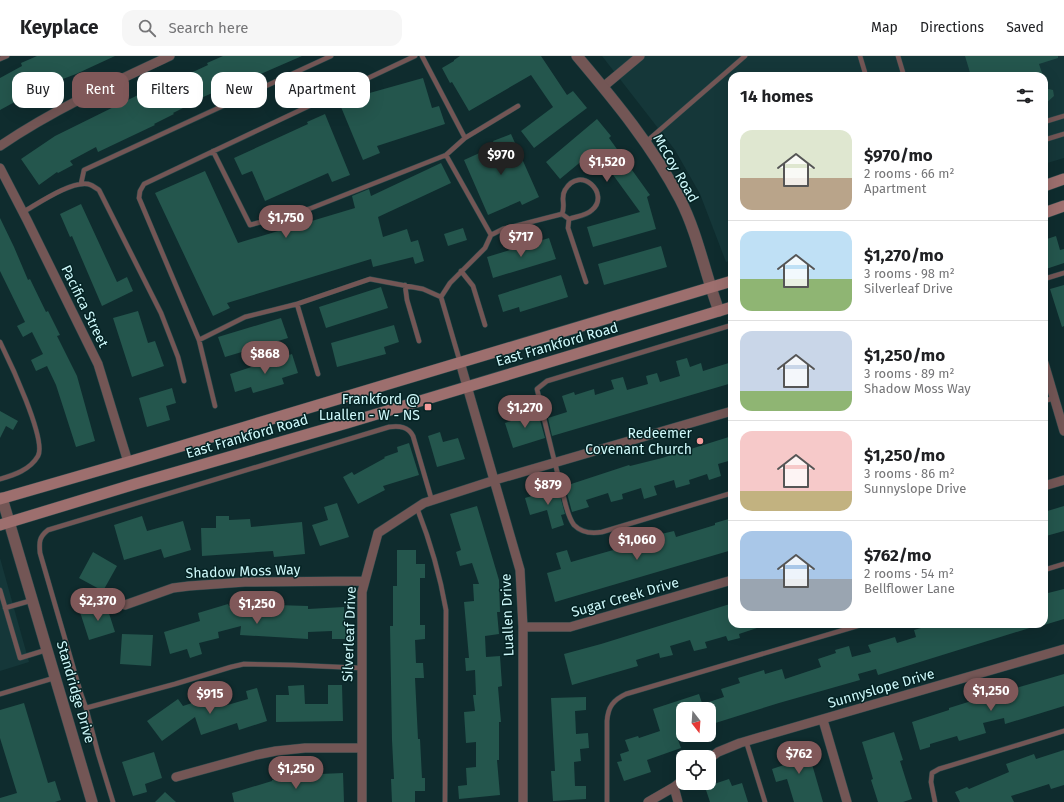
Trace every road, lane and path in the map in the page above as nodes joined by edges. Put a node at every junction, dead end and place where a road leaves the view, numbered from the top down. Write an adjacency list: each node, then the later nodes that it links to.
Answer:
1 (7, 56): 11 (lane)
2 (170, 56): 22 (street)
3 (331, 56): 27 (lane)
4 (416, 56): 23 (lane)
5 (422, 56): 19 (lane)
6 (577, 56): 14 (street, McCoy Road)
7 (640, 56): 14 (street)
8 (744, 56): 21 (lane)
9 (860, 56): 12 (lane)
10 (898, 56): 13 (lane)
11 (0, 59)
12 (865, 72)
13 (903, 72)
14 (603, 87): 21 (street, McCoy Road)
15 (518, 106): 19 (lane)
16 (1064, 116): 17 (lane)
17 (1048, 121)
18 (1064, 134): 20 (lane)
19 (465, 138): 24 (lane)
20 (1048, 139)
21 (646, 142): 41 (street, McCoy Road)
22 (0, 146)
23 (213, 151): 24 (lane); 48 (lane)
24 (446, 155): 34 (lane)
25 (0, 168): 30 (street, Pacifica Street)
26 (1064, 179): 28 (main road)
27 (81, 184): 30 (lane); 54 (lane)
28 (1048, 185)
29 (1064, 206): 31 (main road)
30 (23, 212): 61 (street, Pacifica Street)
31 (1048, 212)
32 (562, 214): 33 (lane); 33 (lane); 34 (lane)
33 (569, 219): 38 (lane)
34 (492, 235): 35 (lane)
35 (461, 271): 42 (lane); 46 (lane)
36 (1064, 273): 37 (lane)
37 (1048, 278)
38 (586, 282)
39 (728, 282): 41 (main road, East Frankford Road)
40 (405, 285): 42 (lane); 43 (lane); 49 (lane)
41 (711, 288): 45 (street, McCoy Road); 51 (main road, East Frankford Road)
42 (442, 297): 51 (lane)
43 (297, 304): 48 (lane); 52 (lane)
44 (728, 308): 45 (main road, East Frankford Road)
45 (719, 311): 55 (main road, East Frankford Road)
46 (484, 324)
47 (728, 326): 62 (lane)
48 (199, 340): 58 (lane)
49 (419, 341)
50 (0, 342): 63 (lane)
51 (460, 362): 55 (street, Luallen Drive); 61 (main road, East Frankford Road)
52 (318, 374)
53 (1048, 377): 56 (street)
54 (184, 381)
55 (468, 386): 64 (street, Luallen Drive); 71 (main road, East Frankford Road)
56 (1054, 398): 57 (lane); 60 (street)
57 (1048, 400)
58 (215, 406)
59 (728, 412): 62 (street, Silverleaf Drive)
60 (1064, 431)
61 (128, 462): 68 (main road, East Frankford Road)
62 (554, 463): 64 (street, Silverleaf Drive); 67 (lane)
63 (0, 479)
64 (495, 480): 69 (street, Silverleaf Drive); 80 (street, Luallen Drive)
65 (1064, 480): 66 (street)
66 (1048, 485)
67 (728, 494)
68 (1, 499): 71 (street, Standridge Drive)
69 (432, 501): 70 (street, Silverleaf Drive); 87 (lane)
70 (417, 508): 74 (street, Silverleaf Drive); 98 (lane)
71 (5, 523): 77 (street, Standridge Drive)
72 (1064, 564): 73 (lane)
73 (1048, 569)
74 (364, 581): 78 (street, Shadow Moss Way); 84 (street, Silverleaf Drive)
75 (728, 581): 80 (street, Sugar Creek Drive)
76 (0, 590): 79 (lane)
77 (33, 600): 79 (lane); 83 (street, Standridge Drive)
78 (125, 605)
79 (6, 608): 83 (lane)
80 (523, 628): 99 (street, Luallen Drive)
81 (850, 628): 100 (lane)
82 (1064, 648): 88 (street, Sunnyslope Drive)
83 (48, 650): 85 (street, Standridge Drive)
84 (362, 668): 87 (lane); 91 (street, Silverleaf Drive)
85 (56, 677): 86 (lane); 95 (street, Standridge Drive)
86 (0, 694)
87 (86, 708): 96 (lane)
88 (823, 720): 90 (street, Sunnyslope Drive); 104 (street)
89 (1064, 731): 105 (lane)
90 (746, 741): 92 (street, Sunnyslope Drive); 103 (lane)
91 (362, 748): 93 (street); 97 (street, Silverleaf Drive)
92 (716, 754)
93 (176, 777)
94 (674, 787): 101 (street); 102 (street)
95 (92, 802)
96 (113, 802)
97 (362, 802)
98 (445, 802)
99 (523, 802)
100 (607, 802)
101 (648, 802)
102 (678, 802)
103 (765, 802)
104 (847, 802)
105 (935, 802)

